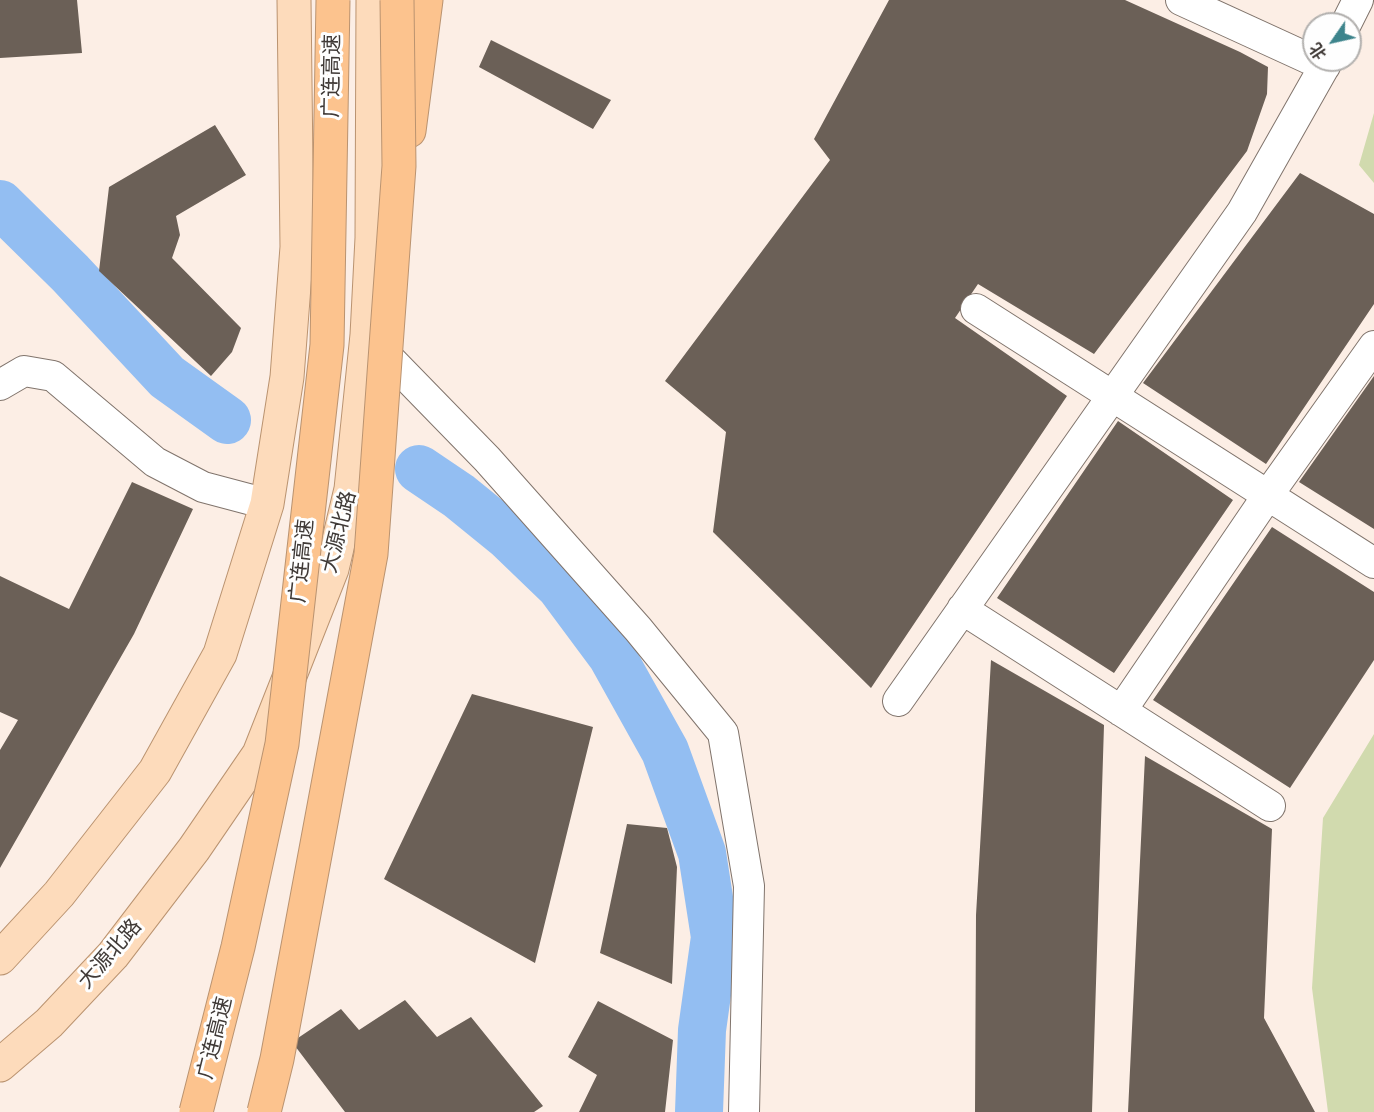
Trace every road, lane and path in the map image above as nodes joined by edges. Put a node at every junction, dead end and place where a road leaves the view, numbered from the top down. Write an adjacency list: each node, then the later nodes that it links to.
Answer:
1 (294, 0): 16 (main road)
2 (333, 0): 24 (highway, 广连高速, bridge)
3 (373, 0): 11 (main road, 大源北路)
4 (398, 0): 9 (highway, bridge)
5 (426, 0): 9 (highway, bridge)
6 (1181, 0): 7 (lane)
7 (1302, 52)
8 (1322, 72): 14 (lane)
9 (392, 264): 25 (highway, bridge)
10 (976, 309): 14 (lane)
11 (367, 335): 23 (main road, 大源北路); 26 (lane)
12 (1374, 346): 15 (lane)
13 (0, 385): 16 (lane)
14 (1112, 397): 15 (lane); 18 (lane)
15 (1268, 495): 17 (lane); 20 (lane)
16 (267, 504): 22 (main road)
17 (1374, 563)
18 (962, 609): 19 (lane); 20 (lane)
19 (898, 701)
20 (1121, 711): 21 (lane)
21 (1270, 806)
22 (0, 958)
23 (0, 1065)
24 (196, 1112)
25 (264, 1112)
26 (744, 1112)

